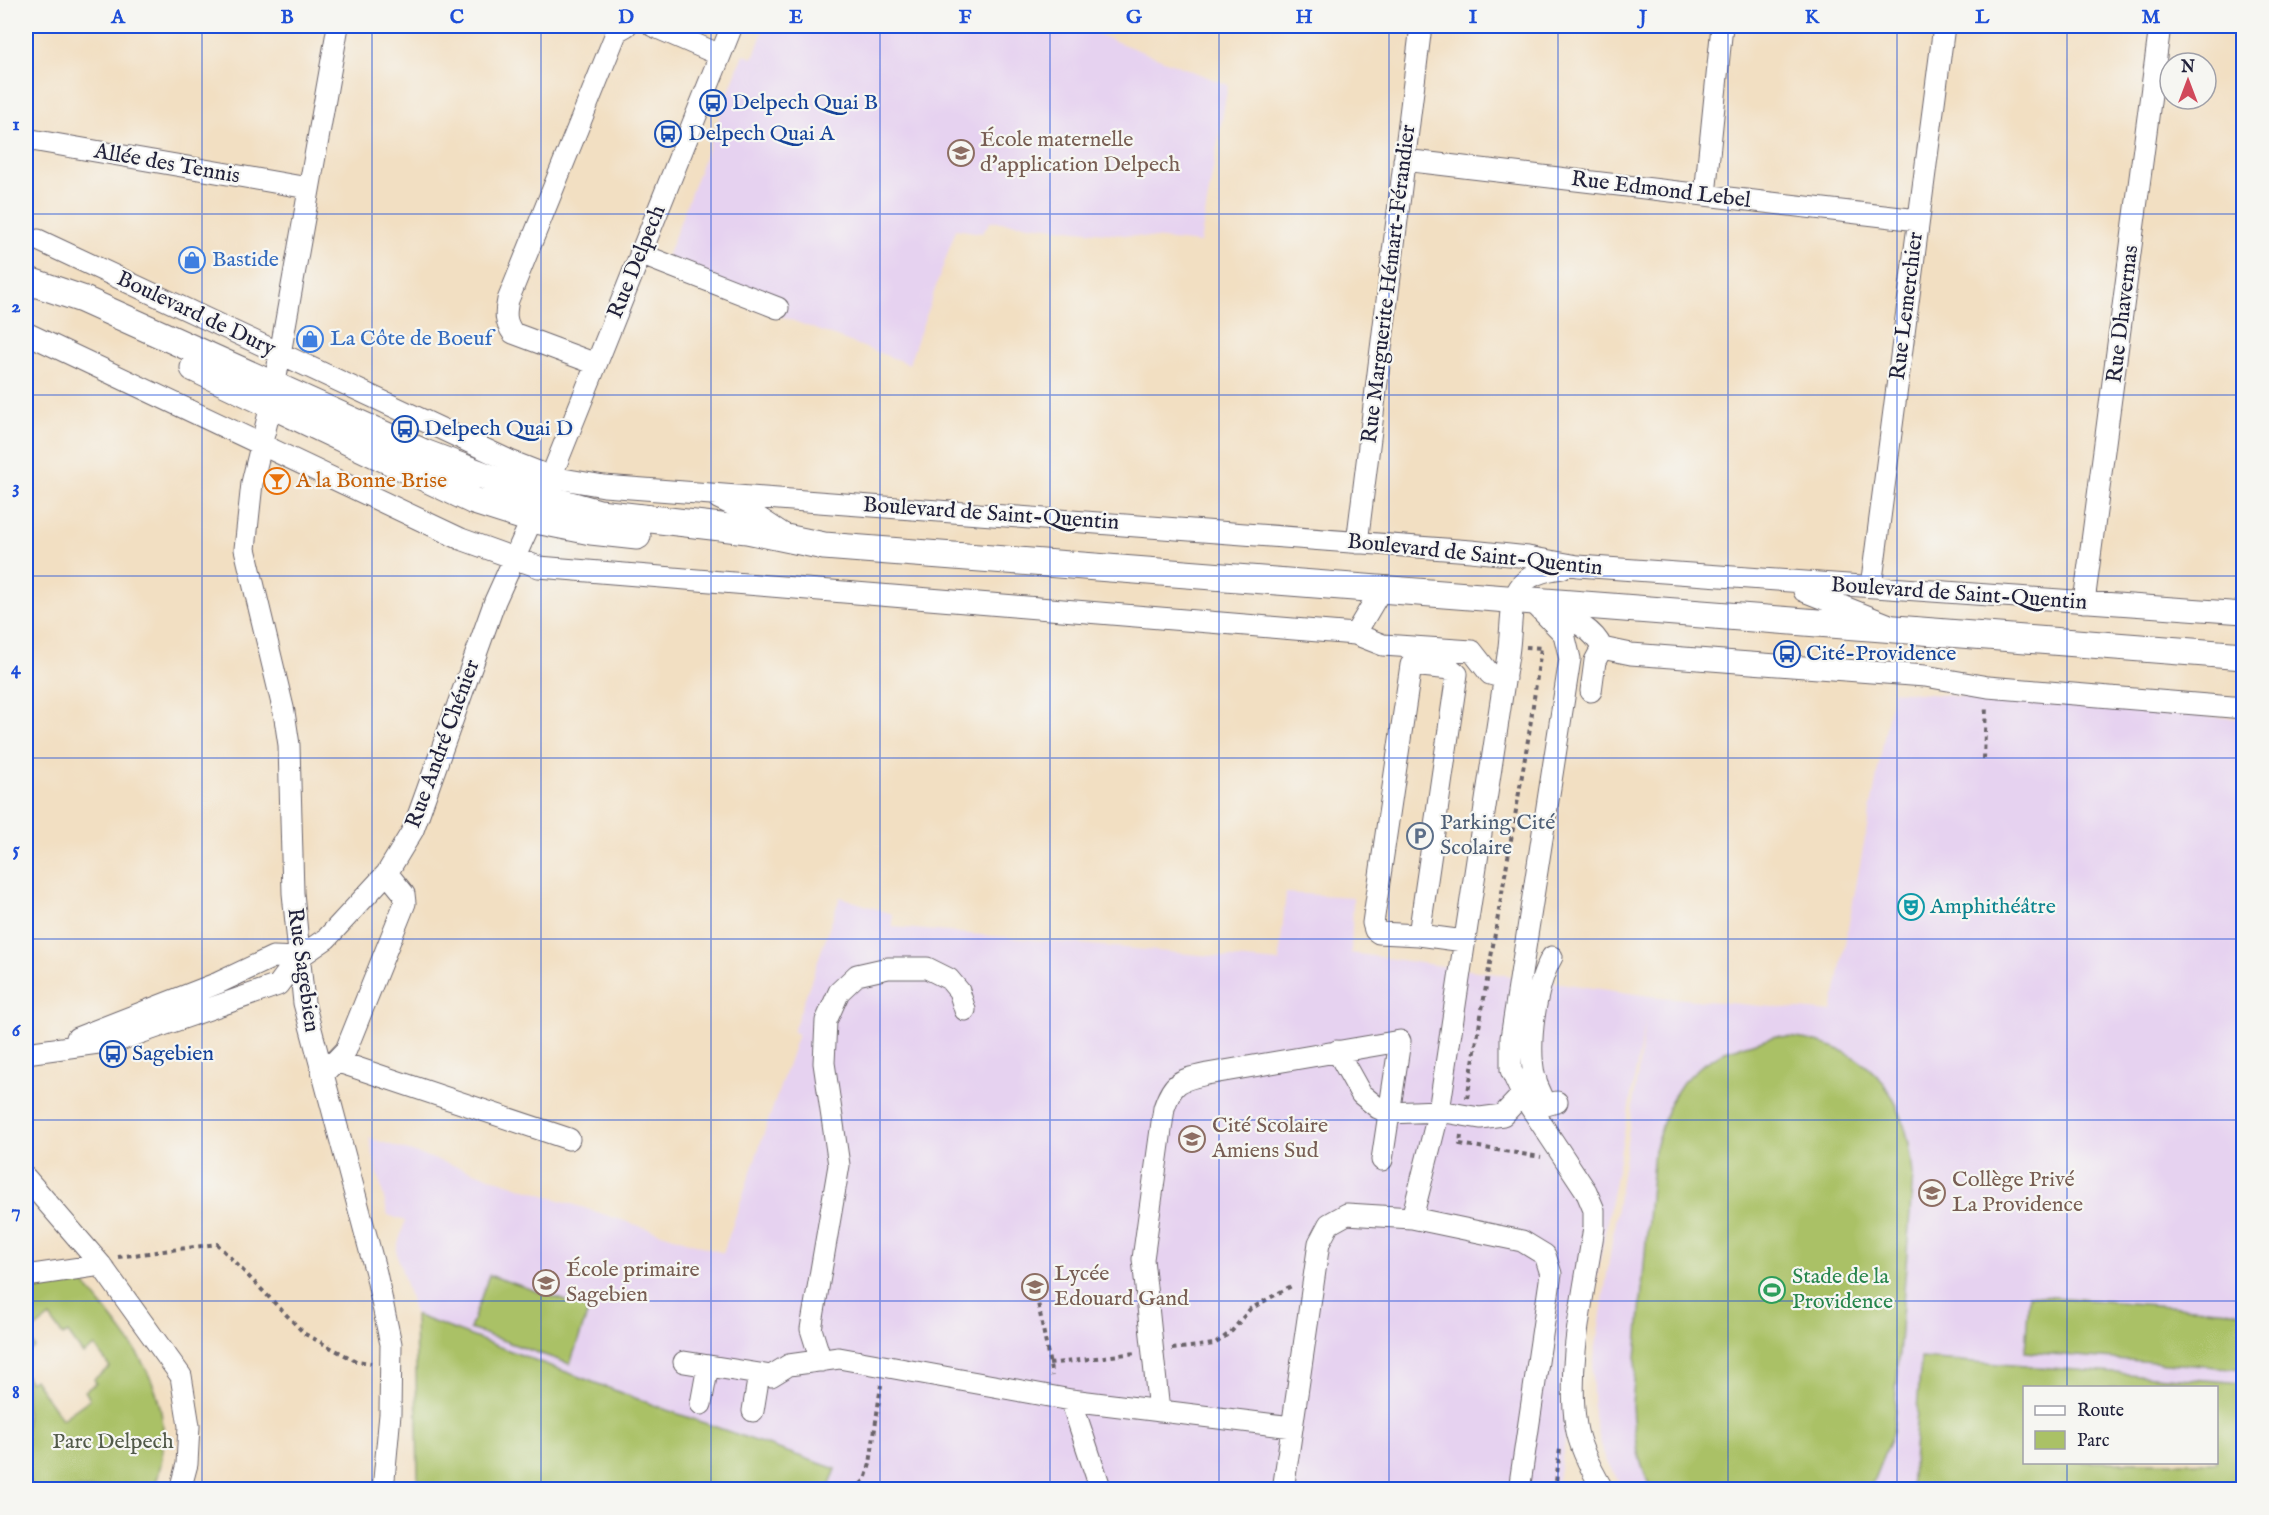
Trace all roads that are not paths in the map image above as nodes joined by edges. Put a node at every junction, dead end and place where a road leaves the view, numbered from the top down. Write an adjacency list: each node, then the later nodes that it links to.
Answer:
1 (338, 26): 12 (street, Rue Sagebien)
2 (626, 26): 20 (street)
3 (653, 26): 9 (street)
4 (732, 26): 9 (street, Rue Delpech)
5 (1421, 26): 11 (street, Rue Marguerite Hémart-Férandier)
6 (1722, 26): 13 (street)
7 (1944, 26): 14 (street, Rue Lemerchier)
8 (2160, 26): 34 (street, Rue Dhavernas)
9 (720, 55): 16 (street, Rue Delpech)
10 (26, 139): 12 (street, Allée des Tennis)
11 (1404, 160): 13 (street, Rue Edmond Lebel); 26 (street, Rue Marguerite Hémart-Férandier)
12 (308, 188): 19 (street, Rue Sagebien)
13 (1705, 195): 14 (street, Rue Edmond Lebel)
14 (1918, 220): 31 (street, Rue Lemerchier)
15 (38, 240): 19 (street, Boulevard de Dury)
16 (640, 254): 17 (street); 20 (street, Rue Delpech)
17 (778, 308)
18 (26, 333): 22 (street)
19 (280, 353): 21 (street, Rue Sagebien); 24 (street, Boulevard de Dury)
20 (596, 364): 24 (street, Rue Delpech)
21 (273, 395): 21 (main road, Boulevard de Dury); 22 (street, Rue Sagebien); 24 (main road, Boulevard de Dury)
22 (262, 446): 28 (street); 47 (street, Rue Sagebien)
23 (706, 492): 24 (street, Boulevard de Saint-Quentin); 25 (street, Boulevard de Saint-Quentin); 26 (street, Boulevard de Saint-Quentin)
24 (541, 498): 25 (main road, Boulevard de Saint-Quentin); 27 (main road, Boulevard de Saint-Quentin); 28 (street, Rue André Chénier)
25 (790, 539): 27 (main road, Boulevard de Saint-Quentin)
26 (1357, 543): 29 (street, Boulevard de Saint-Quentin)
27 (824, 546): 32 (main road, Boulevard de Saint-Quentin)
28 (513, 560): 37 (street); 43 (street, Rue André Chénier)
29 (1578, 566): 30 (street, Boulevard de Saint-Quentin); 33 (street)
30 (1777, 582): 31 (street, Boulevard de Saint-Quentin); 36 (street)
31 (1871, 586): 34 (street, Boulevard de Saint-Quentin)
32 (1381, 590): 33 (main road, Boulevard de Saint-Quentin); 37 (street, Boulevard de Saint-Quentin)
33 (1523, 601): 36 (main road, Boulevard de Saint-Quentin); 38 (street, Boulevard de Saint-Quentin); 40 (street); 52 (street)
34 (2084, 602): 35 (street, Boulevard de Saint-Quentin)
35 (2244, 613)
36 (1901, 630): 39 (main road, Boulevard de Saint-Quentin)
37 (1355, 634): 40 (street)
38 (1602, 648): 41 (street); 42 (street)
39 (2244, 656)
40 (1504, 678): 45 (street)
41 (1590, 691)
42 (2244, 708)
43 (387, 873): 47 (street, Rue André Chénier); 51 (street)
44 (1419, 935): 44 (street); 45 (street)
45 (1464, 941): 54 (street)
46 (1552, 957): 52 (street)
47 (298, 958): 50 (street, Rue André Chénier); 51 (street, Rue Sagebien)
48 (965, 1010): 62 (street)
49 (1337, 1051): 55 (street); 55 (street); 69 (street)
50 (26, 1053)
51 (329, 1068): 56 (street); 72 (street, Rue Sagebien)
52 (1529, 1088): 53 (street); 54 (street); 76 (street)
53 (1557, 1102)
54 (1439, 1110): 55 (street); 59 (street)
55 (1389, 1113): 57 (street)
56 (570, 1139)
57 (1382, 1160)
58 (26, 1178): 60 (street)
59 (1412, 1218): 70 (street); 75 (street)
60 (99, 1262): 61 (street); 71 (street)
61 (26, 1276)
62 (820, 1361): 65 (street); 66 (street)
63 (684, 1362): 64 (street)
64 (708, 1366): 65 (street); 67 (street)
65 (759, 1374): 68 (street)
66 (1063, 1399): 69 (street); 73 (street)
67 (701, 1404)
68 (753, 1411)
69 (1159, 1411): 70 (street)
70 (1292, 1427): 74 (street)
71 (180, 1490)
72 (383, 1490)
73 (1101, 1490)
74 (1283, 1490)
75 (1519, 1490)
76 (1603, 1490)

